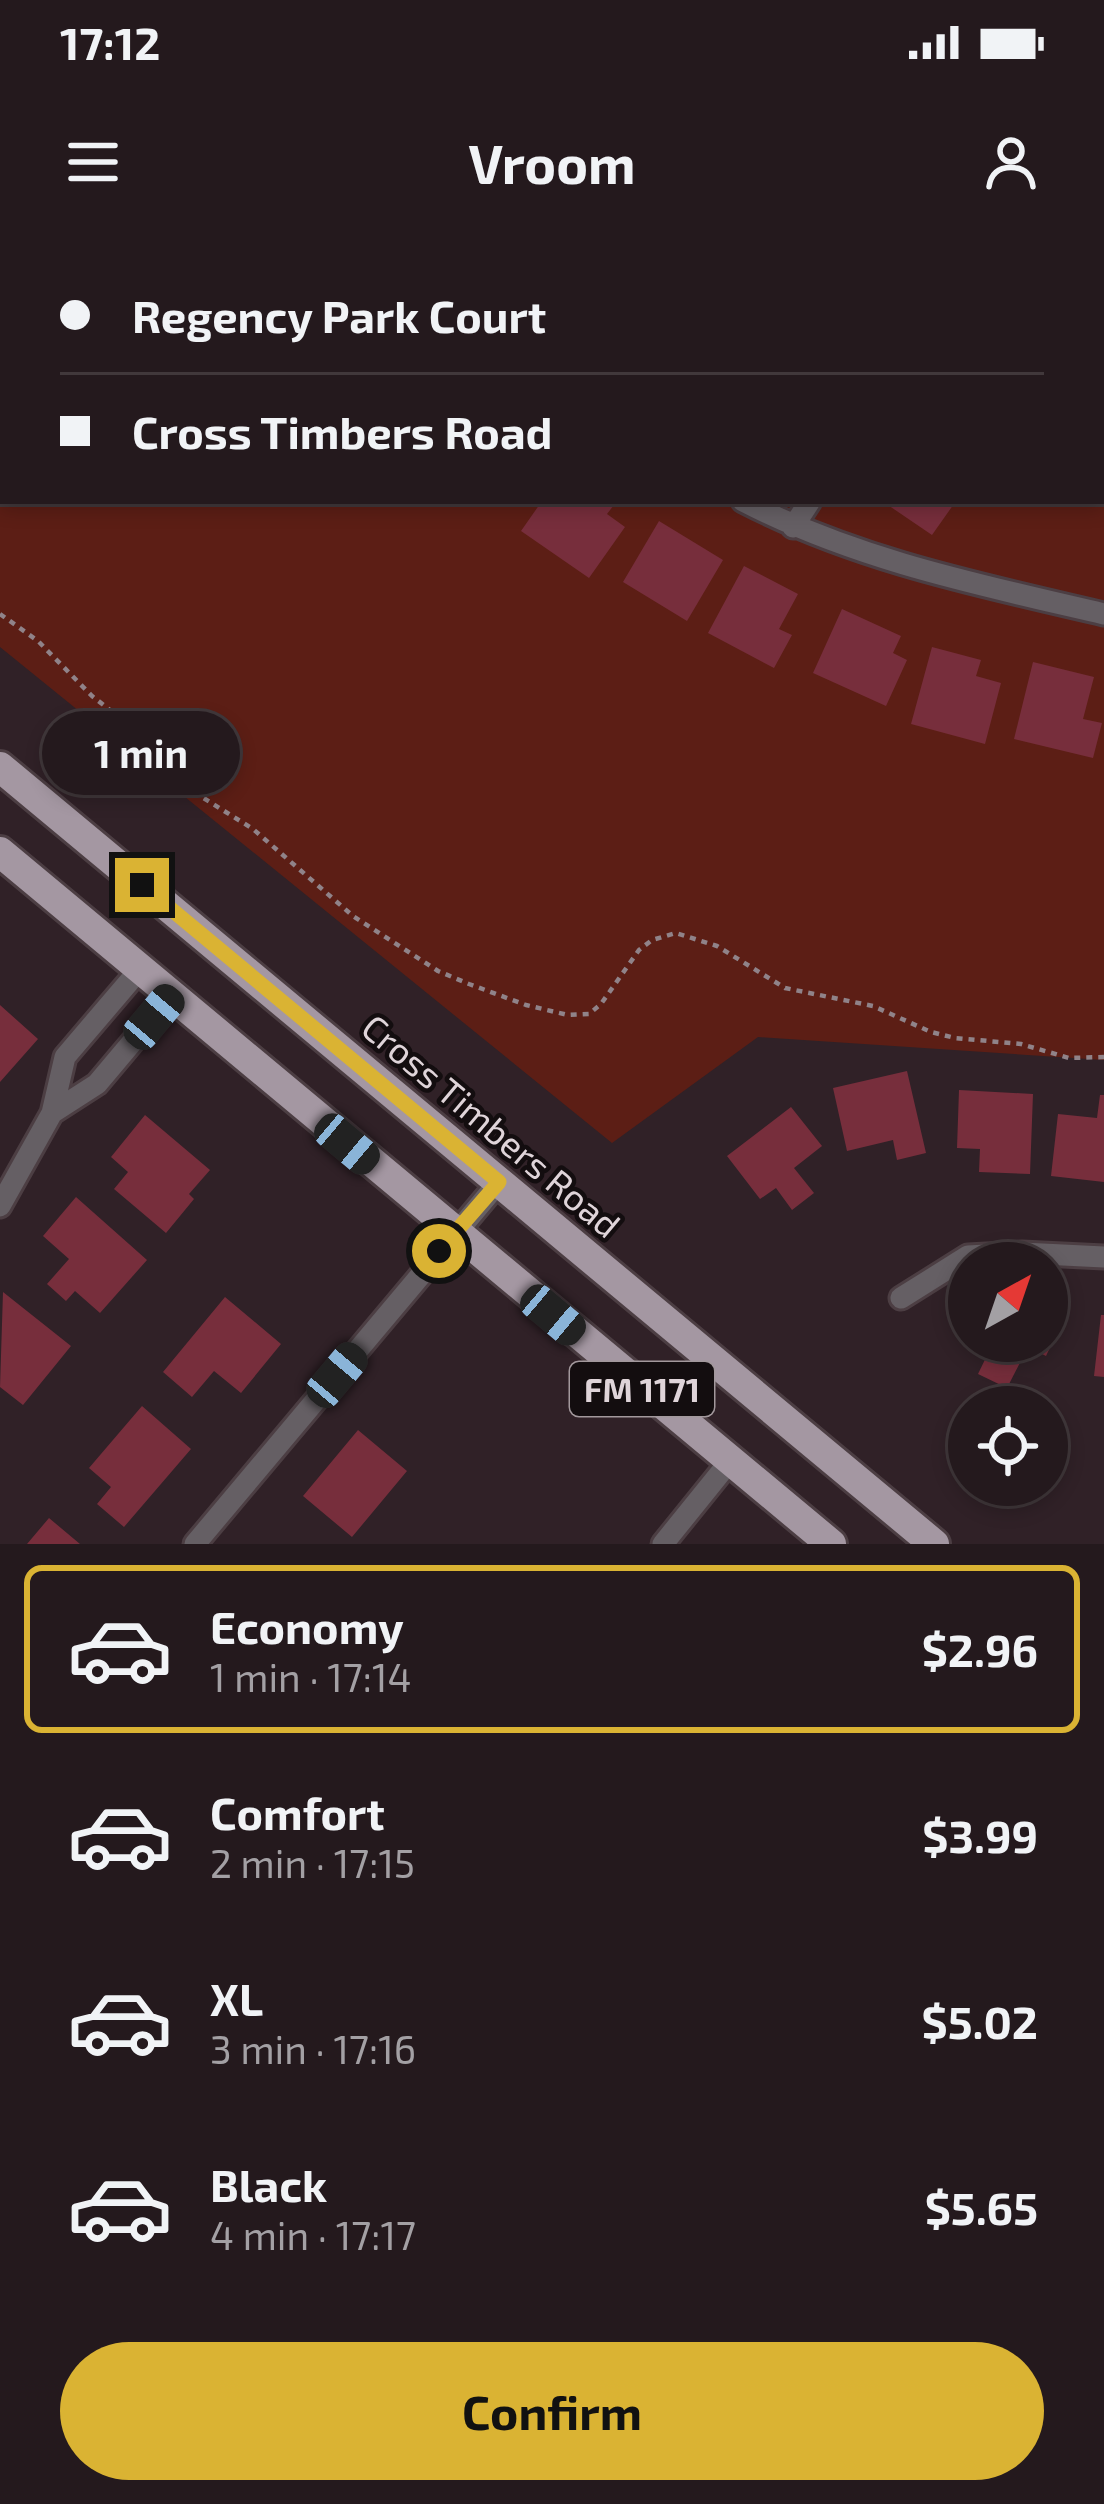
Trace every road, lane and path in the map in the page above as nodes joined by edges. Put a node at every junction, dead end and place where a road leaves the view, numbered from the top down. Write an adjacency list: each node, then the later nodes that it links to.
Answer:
1 (749, 504): 3 (street)
2 (808, 504): 3 (street)
3 (793, 526): 5 (street)
4 (0, 614): 10 (path)
5 (1104, 614)
6 (0, 767): 12 (main road, Cross Timbers Road / FM 1171)
7 (0, 852): 8 (main road, FM 1171)
8 (140, 969): 9 (main road, FM 1171); 11 (street)
9 (171, 996): 11 (street); 14 (main road, FM 1171)
10 (1104, 1057)
11 (52, 1113): 13 (street)
12 (499, 1182): 14 (street); 21 (main road, Cross Timbers Road / FM 1171)
13 (0, 1206)
14 (453, 1233): 17 (main road, FM 1171); 18 (street)
15 (1104, 1257): 16 (street)
16 (901, 1298)
17 (730, 1461): 19 (street); 20 (main road, FM 1171)
18 (196, 1544)
19 (663, 1544)
20 (831, 1544)
21 (934, 1544)

